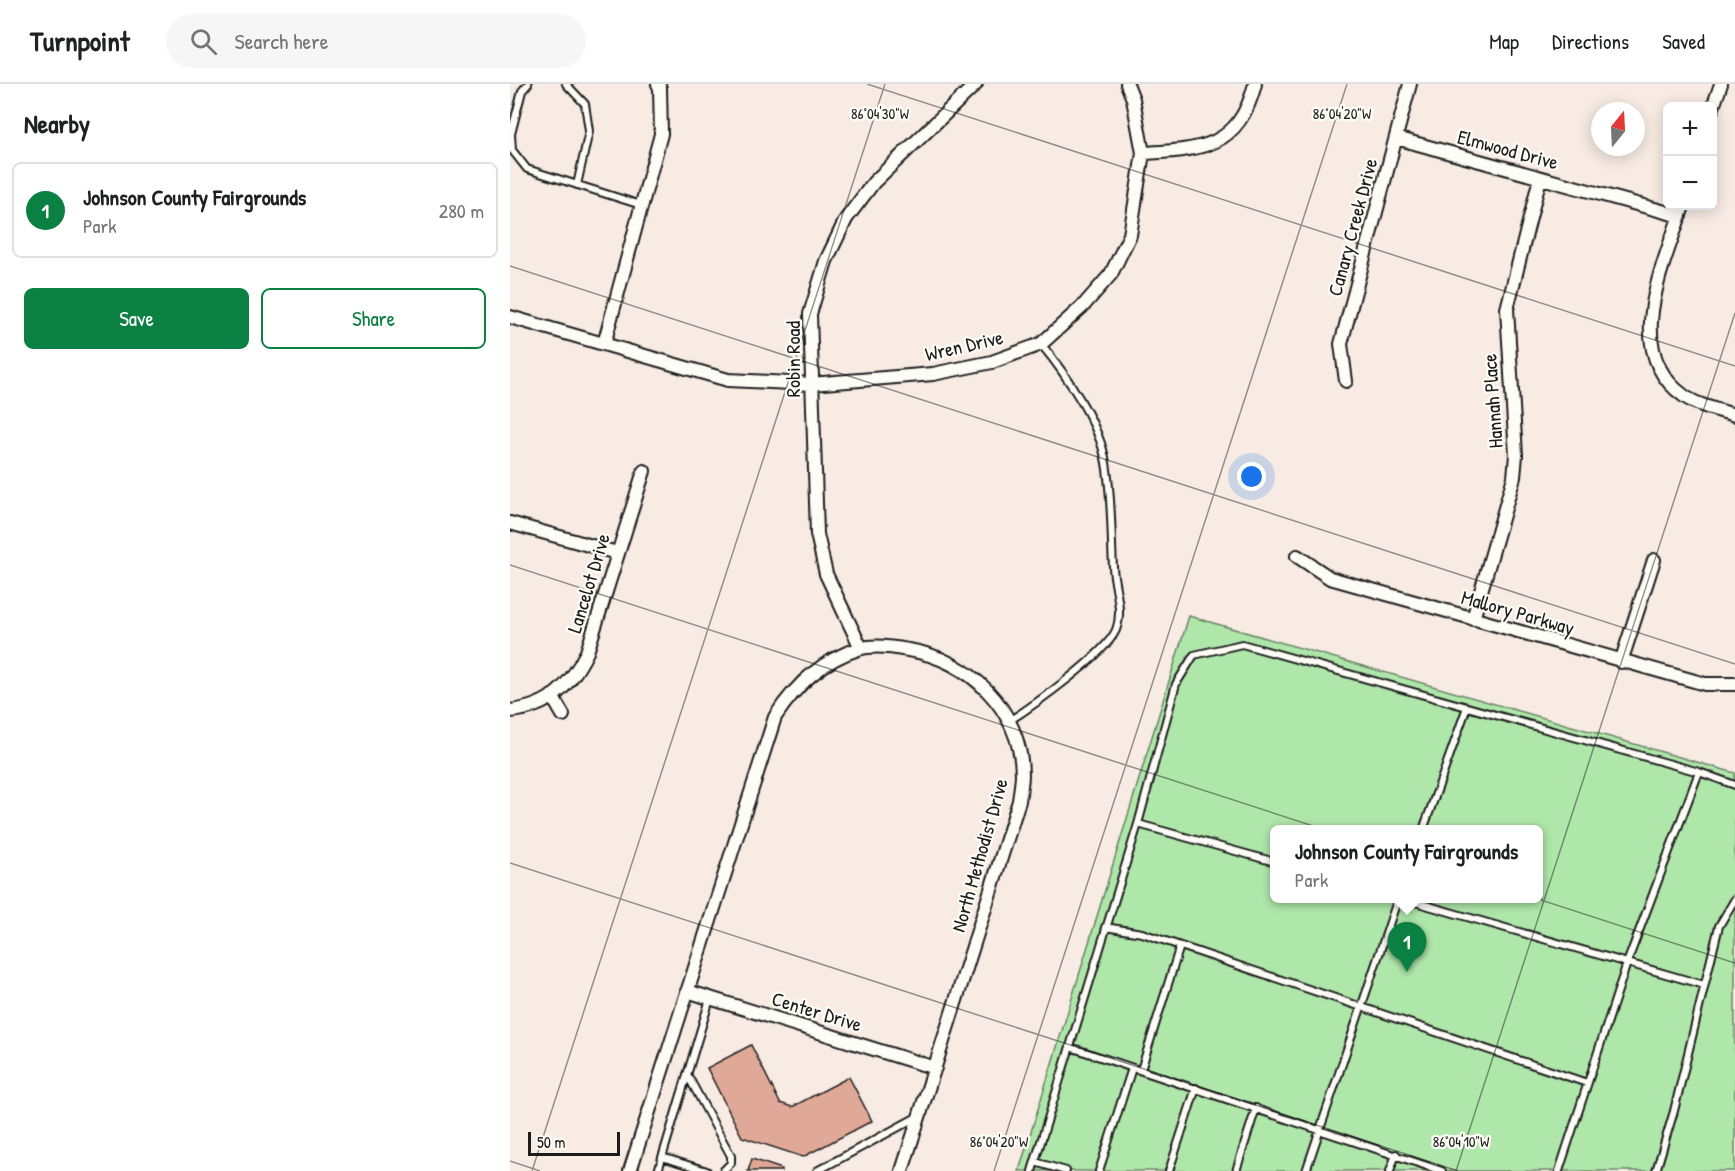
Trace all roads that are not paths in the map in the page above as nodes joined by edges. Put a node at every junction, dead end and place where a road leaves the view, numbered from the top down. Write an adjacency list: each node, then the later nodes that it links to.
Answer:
1 (528, 84): 13 (lane)
2 (566, 84): 13 (lane)
3 (658, 84): 14 (street)
4 (976, 84): 20 (street, Robin Road)
5 (1127, 84): 11 (street, Wren Drive)
6 (1255, 84): 11 (street)
7 (1410, 84): 10 (street, Canary Creek Drive)
8 (1721, 84): 9 (street)
9 (1715, 102)
10 (1395, 138): 12 (street, Elmwood Drive); 19 (street, Canary Creek Drive)
11 (1143, 153): 18 (street, Wren Drive)
12 (1540, 178): 15 (street, Elmwood Drive); 27 (street, Hannah Place)
13 (577, 185): 14 (lane)
14 (642, 205): 17 (street)
15 (1682, 211): 21 (street)
16 (510, 317): 17 (street, Wren Drive)
17 (604, 344): 20 (street, Wren Drive)
18 (1041, 344): 20 (street, Wren Drive); 35 (lane)
19 (1346, 381)
20 (811, 384): 28 (street, Robin Road)
21 (1735, 416)
22 (644, 471): 24 (street, Lancelot Drive)
23 (510, 523): 24 (street)
24 (617, 553): 31 (street, Lancelot Drive)
25 (1297, 556): 27 (street, Mallory Parkway)
26 (1654, 560): 29 (street)
27 (1473, 619): 29 (street, Mallory Parkway)
28 (861, 648): 35 (street, North Methodist Drive); 48 (street, North Methodist Drive)
29 (1621, 662): 30 (street, Mallory Parkway)
30 (1735, 684)
31 (552, 696): 33 (street, Lancelot Drive); 34 (street)
32 (1467, 707): 36 (lane); 38 (lane); 39 (lane)
33 (510, 711)
34 (563, 715)
35 (1008, 722): 52 (street, North Methodist Drive)
36 (1699, 772): 37 (lane); 46 (lane)
37 (1735, 785)
38 (1138, 824): 40 (lane); 44 (lane)
39 (1425, 825)
40 (1270, 861)
41 (1735, 899): 47 (lane)
42 (1398, 903): 50 (lane)
43 (1417, 903): 46 (lane)
44 (1105, 927): 45 (lane); 51 (lane)
45 (1179, 946): 50 (lane); 54 (lane)
46 (1627, 963): 47 (lane); 56 (lane)
47 (1704, 985): 79 (lane)
48 (687, 991): 49 (street, Center Drive); 64 (street, North Methodist Drive)
49 (711, 998): 52 (street, Center Drive); 55 (lane)
50 (1361, 1007): 56 (lane); 60 (lane)
51 (1070, 1047): 53 (lane); 63 (lane)
52 (935, 1068): 59 (street, North Methodist Drive)
53 (1132, 1068): 54 (lane); 72 (lane)
54 (1141, 1070): 57 (lane)
55 (687, 1074): 62 (lane); 67 (lane)
56 (1587, 1083): 78 (lane)
57 (1196, 1088): 58 (lane); 73 (lane)
58 (1256, 1108): 60 (lane); 74 (lane)
59 (920, 1116): 68 (lane); 69 (street, North Methodist Drive)
60 (1319, 1128): 61 (lane); 75 (lane)
61 (1396, 1154): 76 (lane); 77 (lane)
62 (662, 1157): 65 (lane); 66 (lane)
63 (1035, 1162): 70 (lane); 71 (lane)
64 (630, 1171)
65 (658, 1171)
66 (707, 1171)
67 (723, 1171)
68 (817, 1171)
69 (902, 1171)
70 (1032, 1171)
71 (1066, 1171)
72 (1099, 1171)
73 (1169, 1171)
74 (1236, 1171)
75 (1306, 1171)
76 (1390, 1171)
77 (1442, 1171)
78 (1559, 1171)
79 (1656, 1171)

